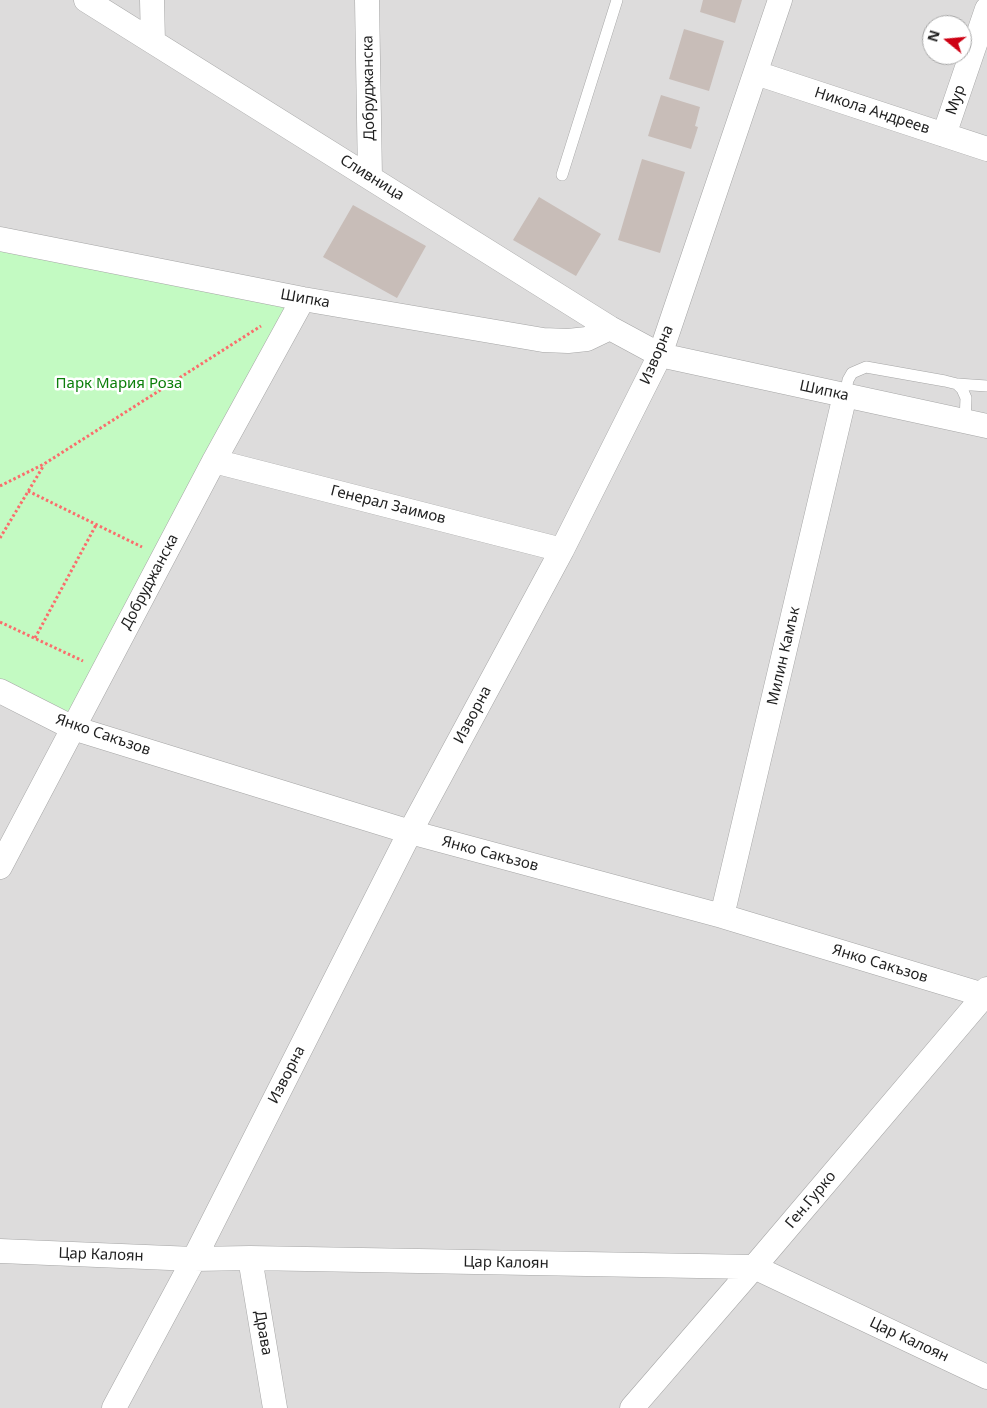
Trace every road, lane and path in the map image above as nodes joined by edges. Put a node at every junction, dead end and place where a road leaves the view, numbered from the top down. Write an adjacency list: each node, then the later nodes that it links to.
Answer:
1 (86, 0): 7 (street, Сливница)
2 (152, 0): 7 (street)
3 (367, 0): 12 (street, Добруджанска)
4 (617, 0): 11 (lane)
5 (780, 0): 8 (street, Изворна)
6 (987, 8): 9 (street, Мур)
7 (153, 42): 12 (street, Сливница)
8 (756, 73): 9 (street, Никола Андреев); 17 (street, Изворна)
9 (944, 135): 10 (street, Никола Андреев)
10 (987, 149)
11 (562, 175)
12 (370, 177): 16 (street, Сливница)
13 (0, 239): 14 (street, Шипка)
14 (303, 299): 16 (street, Шипка); 22 (street, Добруджанска)
15 (261, 326): 23 (path)
16 (610, 328): 17 (street, Сливница)
17 (660, 355): 20 (street, Шипка); 28 (street, Изворна)
18 (956, 384): 19 (lane); 20 (lane); 21 (lane)
19 (987, 386)
20 (845, 396): 21 (street, Шипка); 37 (street, Милин Камък)
21 (976, 424)
22 (214, 461): 28 (street, Генерал Заимов); 29 (street, Добруджанска)
23 (44, 464): 24 (path); 25 (path)
24 (0, 486)
25 (28, 491): 26 (path); 27 (path)
26 (96, 525): 29 (path); 31 (path)
27 (0, 538)
28 (562, 550): 35 (street, Изворна)
29 (163, 557): 32 (street, Добруджанска)
30 (0, 622): 31 (path)
31 (35, 638): 32 (path)
32 (103, 671): 34 (street, Добруджанска)
33 (0, 691): 34 (street, Янко Сакъзов)
34 (73, 728): 35 (street, Янко Сакъзов); 36 (street, Добруджанска)
35 (410, 832): 37 (street, Янко Сакъзов); 41 (street, Изворна)
36 (0, 868)
37 (722, 916): 38 (street, Янко Сакъзов)
38 (986, 993): 42 (street, Ген.Гурко)
39 (0, 1251): 41 (street, Цар Калоян)
40 (250, 1258): 41 (street, Цар Калоян); 42 (street, Цар Калоян); 45 (street, Драва)
41 (194, 1260): 44 (street, Изворна)
42 (754, 1267): 43 (street, Цар Калоян); 46 (street, Ген.Гурко)
43 (987, 1377)
44 (114, 1408)
45 (275, 1408)
46 (632, 1408)

